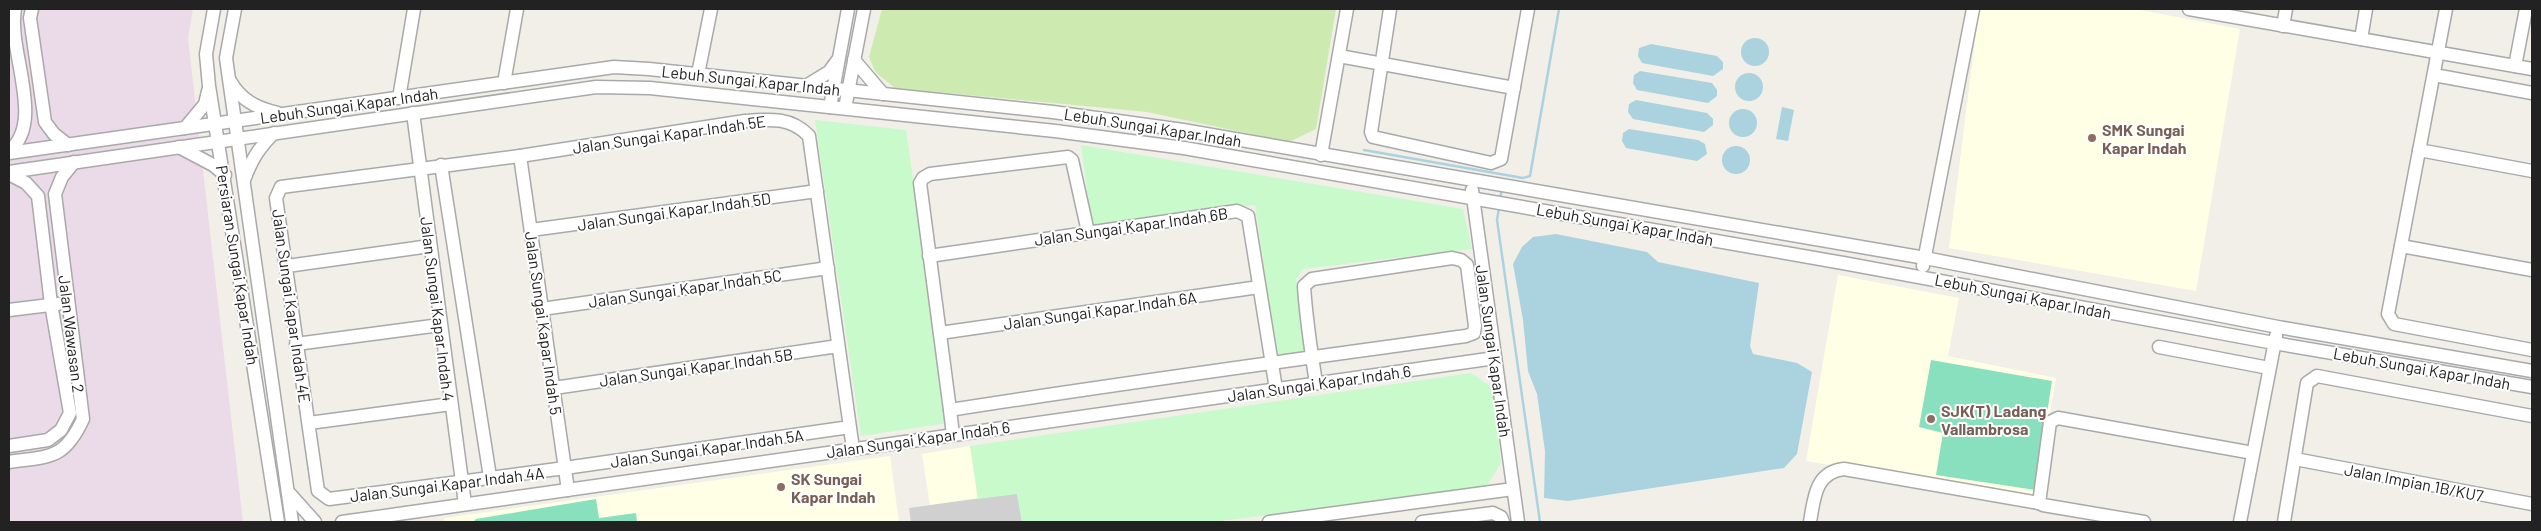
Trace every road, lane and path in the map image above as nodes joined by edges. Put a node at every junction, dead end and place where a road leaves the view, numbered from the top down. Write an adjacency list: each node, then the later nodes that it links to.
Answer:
1 (214, 9): 33 (street, Persiaran Sungai Kapar Indah)
2 (235, 9): 31 (street, Persiaran Sungai Kapar Indah)
3 (414, 9): 40 (street)
4 (517, 9): 32 (street)
5 (711, 9): 29 (street)
6 (848, 9): 24 (street)
7 (864, 9): 25 (street)
8 (1347, 9): 23 (street)
9 (1390, 9): 26 (street)
10 (1526, 9): 35 (street)
11 (1973, 9): 73 (street)
12 (2189, 9): 17 (street)
13 (2286, 9): 20 (street)
14 (2366, 9): 21 (street)
15 (2446, 9): 22 (street)
16 (2526, 9): 27 (street)
17 (2229, 12): 20 (street)
18 (31, 14): 19 (street); 51 (street)
19 (12, 15): 54 (street)
20 (2283, 26): 21 (street)
21 (2361, 39): 22 (street)
22 (2438, 53): 27 (street); 30 (street)
23 (1339, 56): 26 (street); 55 (street)
24 (839, 59): 34 (street); 36 (street)
25 (854, 60): 37 (street); 39 (street)
26 (1381, 64): 35 (street); 35 (street)
27 (2515, 66): 28 (street)
28 (2532, 69)
29 (698, 74): 32 (street, Lebuh Sungai Kapar Indah); 34 (street, Lebuh Sungai Kapar Indah)
30 (2434, 75): 38 (street); 53 (street)
31 (228, 79): 43 (street); 45 (street, Persiaran Sungai Kapar Indah)
32 (504, 83): 40 (street, Lebuh Sungai Kapar Indah)
33 (209, 86): 46 (street, Persiaran Sungai Kapar Indah); 47 (street)
34 (806, 86): 36 (street, Lebuh Sungai Kapar Indah)
35 (1514, 88)
36 (834, 89): 37 (street, Lebuh Sungai Kapar Indah); 41 (street)
37 (848, 90): 39 (street, Lebuh Sungai Kapar Indah); 42 (street)
38 (2532, 93)
39 (883, 94): 55 (street, Lebuh Sungai Kapar Indah)
40 (399, 98): 43 (street, Lebuh Sungai Kapar Indah)
41 (830, 107): 42 (street, Lebuh Sungai Kapar Indah); 44 (street, Lebuh Sungai Kapar Indah)
42 (845, 108): 66 (street, Lebuh Sungai Kapar Indah)
43 (284, 114): 45 (street, Lebuh Sungai Kapar Indah)
44 (413, 114): 48 (street, Lebuh Sungai Kapar Indah); 59 (street, Jalan Sungai Kapar Indah 4)
45 (234, 121): 46 (street, Lebuh Sungai Kapar Indah); 49 (street, Persiaran Sungai Kapar Indah)
46 (216, 124): 47 (street, Lebuh Sungai Kapar Indah); 50 (street, Persiaran Sungai Kapar Indah)
47 (185, 128): 51 (street, Lebuh Sungai Kapar Indah)
48 (274, 133): 49 (street, Lebuh Sungai Kapar Indah); 64 (street)
49 (237, 138): 50 (street, Lebuh Sungai Kapar Indah); 64 (street, Persiaran Sungai Kapar Indah)
50 (219, 141): 52 (street, Lebuh Sungai Kapar Indah); 62 (street, Persiaran Sungai Kapar Indah)
51 (68, 145): 54 (street, Lebuh Sungai Kapar Indah)
52 (179, 147): 57 (street, Lebuh Sungai Kapar Indah); 62 (street)
53 (2419, 150): 60 (street); 71 (street)
54 (9, 152)
55 (1321, 154): 63 (street, Lebuh Sungai Kapar Indah)
56 (520, 156): 58 (street, Jalan Sungai Kapar Indah 5E); 65 (street, Jalan Sungai Kapar Indah 5E); 67 (street, Jalan Sungai Kapar Indah 5)
57 (74, 162): 61 (street, Lebuh Sungai Kapar Indah); 80 (street, Jalan Wawasan 2)
58 (441, 166): 59 (street, Jalan Sungai Kapar Indah 5E); 113 (street, Jalan Sungai Kapar Indah 4)
59 (420, 168): 70 (street, Jalan Sungai Kapar Indah 4); 75 (street, Jalan Sungai Kapar Indah 4E)
60 (2532, 171)
61 (9, 173): 81 (street, Jalan Wawasan 2)
62 (225, 175): 123 (street, Persiaran Sungai Kapar Indah)
63 (1472, 180): 66 (street, Jalan Sungai Kapar Indah); 69 (street, Lebuh Sungai Kapar Indah)
64 (243, 182): 117 (street, Persiaran Sungai Kapar Indah)
65 (817, 191): 67 (street, Jalan Sungai Kapar Indah 5D); 76 (street, Jalan Sungai Kapar Indah 5E)
66 (1473, 198): 74 (street, Lebuh Sungai Kapar Indah); 93 (street, Jalan Sungai Kapar Indah)
67 (531, 230): 82 (street, Jalan Sungai Kapar Indah 5)
68 (1088, 232): 72 (street, Jalan Sungai Kapar Indah 6B); 72 (street, Jalan Sungai Kapar Indah 6); 79 (street, Jalan Sungai Kapar Indah 6B)
69 (1796, 236): 73 (street, Lebuh Sungai Kapar Indah); 74 (street)
70 (430, 246): 75 (street); 84 (street, Jalan Sungai Kapar Indah 4)
71 (2401, 246): 77 (street); 91 (street)
72 (930, 256): 86 (street, Jalan Sungai Kapar Indah 6)
73 (1925, 258): 78 (street); 85 (street, Lebuh Sungai Kapar Indah)
74 (1842, 262): 78 (street, Lebuh Sungai Kapar Indah)
75 (287, 266): 88 (street, Jalan Sungai Kapar Indah 4E)
76 (828, 268): 82 (street, Jalan Sungai Kapar Indah 5C); 89 (street, Jalan Sungai Kapar Indah 5E)
77 (2532, 270)
78 (1920, 277): 87 (street, Lebuh Sungai Kapar Indah)
79 (1259, 287): 86 (street, Jalan Sungai Kapar Indah 6A); 94 (street, Jalan Sungai Kapar Indah 6B)
80 (68, 303): 81 (street); 111 (street, Jalan Wawasan 2)
81 (52, 304): 83 (street); 107 (street, Jalan Wawasan 2)
82 (542, 309): 99 (street, Jalan Sungai Kapar Indah 5)
83 (9, 310)
84 (440, 326): 88 (street); 101 (street, Jalan Sungai Kapar Indah 4)
85 (2278, 327): 87 (street); 96 (street, Lebuh Sungai Kapar Indah)
86 (940, 333): 102 (street, Jalan Sungai Kapar Indah 6)
87 (2274, 343): 95 (street); 98 (street, Lebuh Sungai Kapar Indah)
88 (296, 344): 104 (street, Jalan Sungai Kapar Indah 4E)
89 (838, 346): 99 (street, Jalan Sungai Kapar Indah 5B); 105 (street, Jalan Sungai Kapar Indah 5E)
90 (2159, 347): 95 (street)
91 (2532, 350)
92 (1312, 358): 92 (street, Jalan Sungai Kapar Indah 6); 94 (street, Jalan Sungai Kapar Indah 6); 97 (street)
93 (1495, 358): 97 (street, Jalan Sungai Kapar Indah 6); 115 (street, Jalan Sungai Kapar Indah)
94 (1271, 363): 100 (street, Jalan Sungai Kapar Indah 6B); 102 (street, Jalan Sungai Kapar Indah 6)
95 (2270, 368): 109 (street)
96 (2532, 371)
97 (1316, 383): 100 (street, Jalan Sungai Kapar Indah 6)
98 (2532, 387)
99 (554, 388): 112 (street, Jalan Sungai Kapar Indah 5)
100 (1276, 389): 106 (street, Jalan Sungai Kapar Indah 6)
101 (451, 404): 104 (street); 114 (street, Jalan Sungai Kapar Indah 4)
102 (950, 410): 106 (street)
103 (2532, 416): 110 (street)
104 (309, 423): 118 (street, Jalan Sungai Kapar Indah 4E)
105 (850, 427): 108 (street, Jalan Sungai Kapar Indah 5E); 112 (street, Jalan Sungai Kapar Indah 5A)
106 (953, 434): 108 (street, Jalan Sungai Kapar Indah 6)
107 (9, 446)
108 (853, 448): 116 (street, Jalan Sungai Kapar Indah 6)
109 (2253, 453): 119 (street); 133 (street)
110 (2295, 460): 121 (street, Jalan Impian 1B/KU7); 134 (street)
111 (9, 462)
112 (565, 468): 113 (street, Jalan Sungai Kapar Indah 4A); 116 (street, Jalan Sungai Kapar Indah 5)
113 (490, 477): 114 (street, Jalan Sungai Kapar Indah 4A)
114 (462, 481): 118 (street, Jalan Sungai Kapar Indah 4A); 120 (street, Jalan Sungai Kapar Indah 4)
115 (1513, 489): 122 (street); 130 (street, Jalan Sungai Kapar Indah)
116 (568, 490): 120 (street, Jalan Sungai Kapar Indah 6)
117 (289, 492): 124 (street, Persiaran Sungai Kapar Indah); 125 (street)
118 (329, 499)
119 (2039, 503): 131 (street); 132 (street)
120 (464, 504): 126 (street, Jalan Sungai Kapar Indah 6)
121 (2532, 504)
122 (1347, 517): 127 (street)
123 (278, 522)
124 (292, 522)
125 (315, 522)
126 (342, 522)
127 (1270, 522)
128 (1422, 522): 129 (street)
129 (1503, 522)
130 (1518, 522)
131 (1810, 522)
132 (2144, 522)
133 (2240, 522)
134 (2284, 522)

